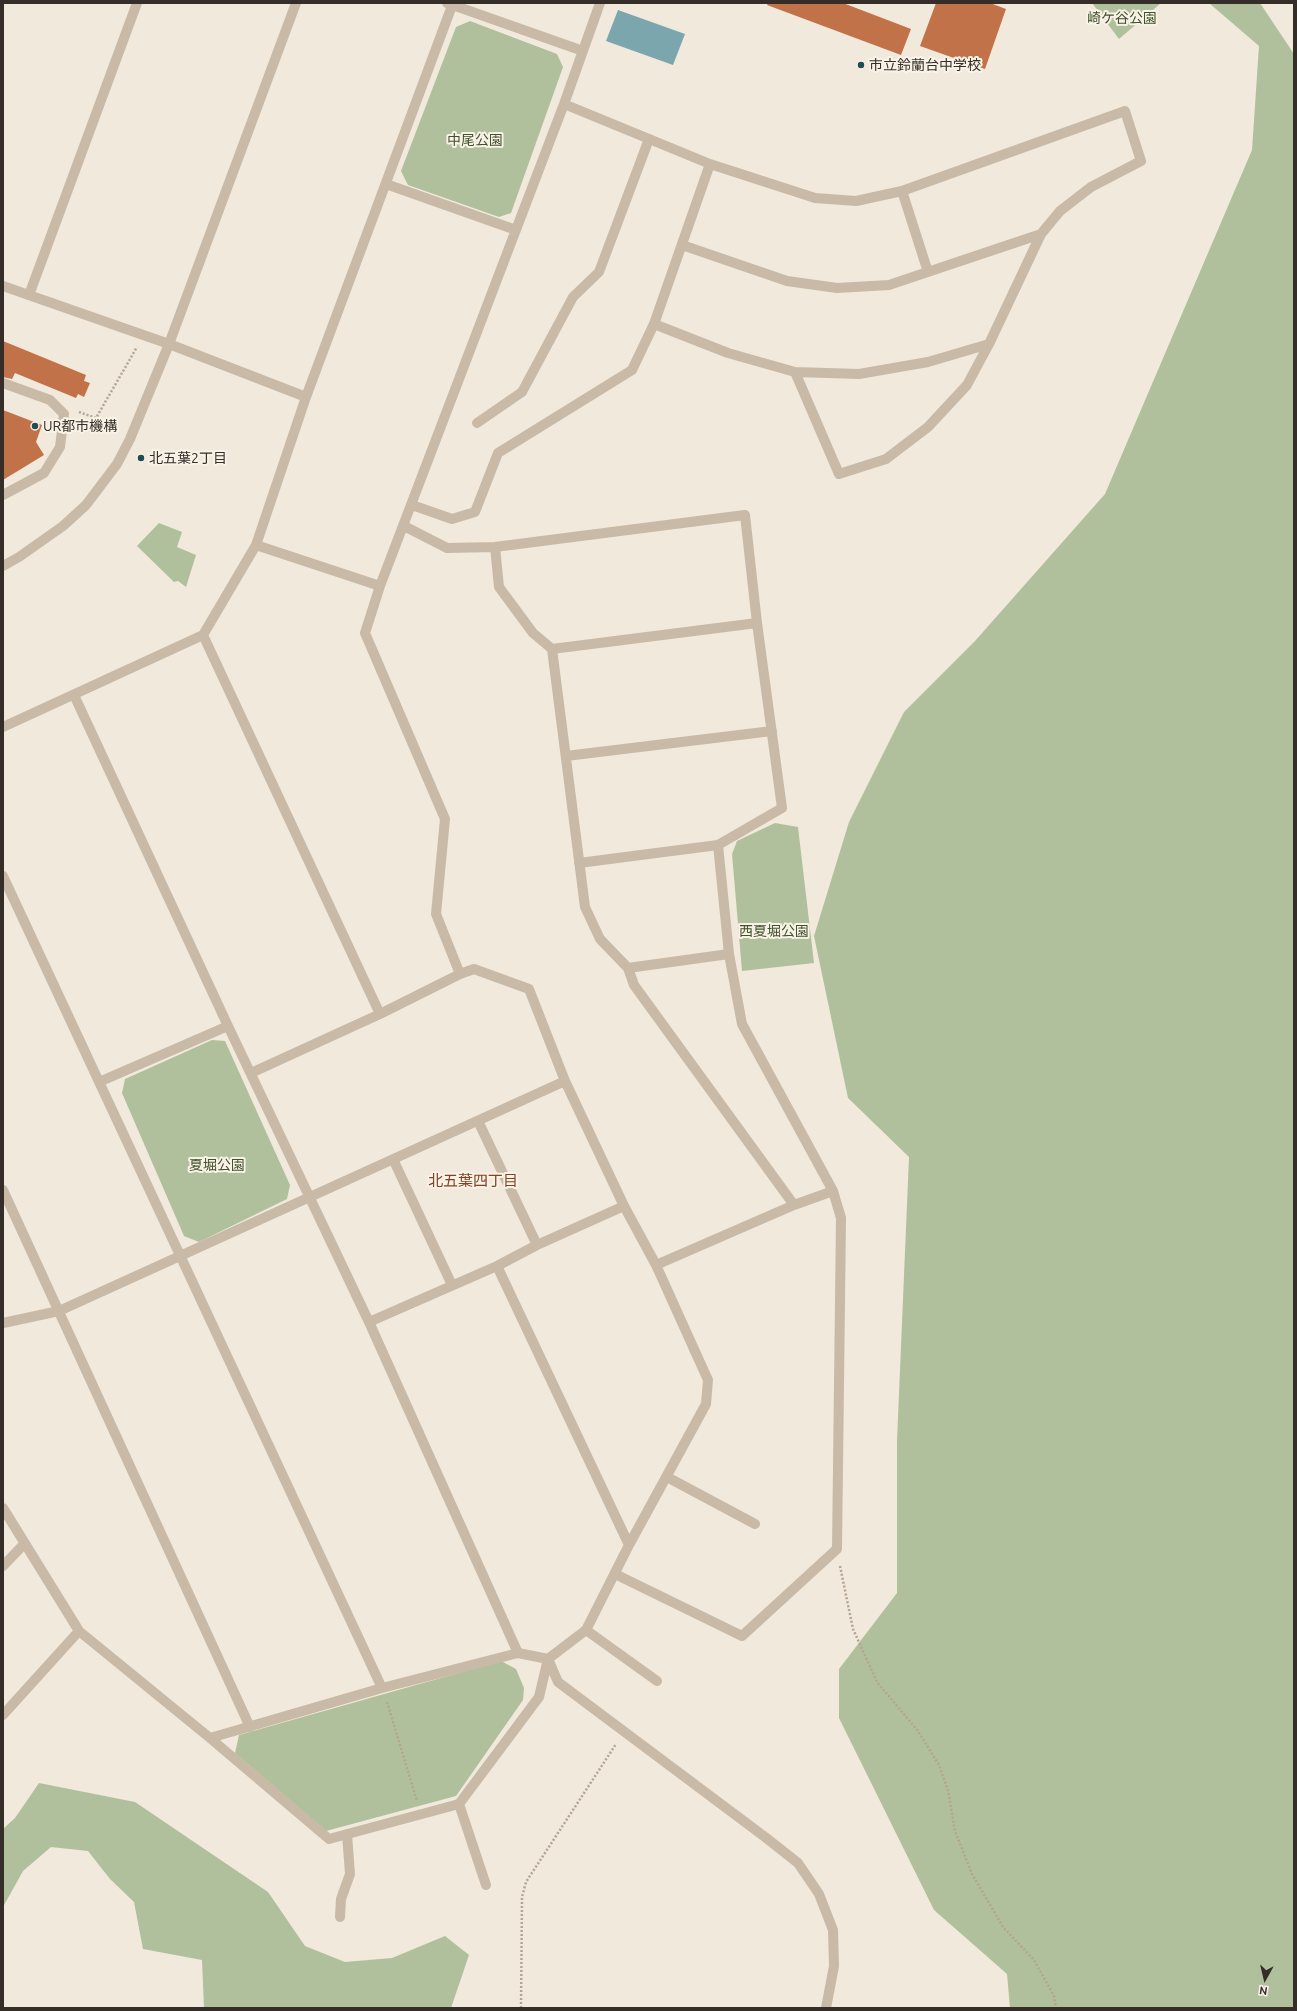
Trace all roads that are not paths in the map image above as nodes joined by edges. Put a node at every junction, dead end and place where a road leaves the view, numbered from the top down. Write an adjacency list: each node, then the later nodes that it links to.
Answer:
1 (137, 3): 16 (street)
2 (296, 3): 18 (street)
3 (600, 3): 5 (street)
4 (451, 4): 5 (street); 9 (street)
5 (582, 51): 6 (street)
6 (564, 104): 7 (street); 11 (street)
7 (649, 139): 8 (street); 23 (street)
8 (710, 164): 10 (street); 13 (street)
9 (386, 184): 11 (street); 22 (street)
10 (902, 191): 12 (street); 14 (street)
11 (516, 230): 25 (street)
12 (1041, 234): 14 (street); 19 (street)
13 (682, 245): 14 (street); 17 (street)
14 (928, 272)
15 (3, 286): 16 (street)
16 (29, 295): 18 (street)
17 (654, 324): 20 (street); 25 (street)
18 (168, 344): 22 (street); 29 (street)
19 (989, 344): 20 (street); 20 (street)
20 (795, 372)
21 (3, 383): 24 (street)
22 (306, 397): 27 (street)
23 (477, 423)
24 (3, 495)
25 (412, 505): 26 (street)
26 (404, 526): 28 (street); 30 (street)
27 (256, 545): 30 (street); 32 (street)
28 (495, 546): 31 (street); 33 (street)
29 (3, 566)
30 (380, 586): 43 (street)
31 (757, 623): 33 (street); 36 (street)
32 (203, 635): 34 (street); 44 (street)
33 (552, 648): 37 (street)
34 (74, 696): 35 (street); 45 (street)
35 (3, 727)
36 (772, 731): 37 (street); 38 (street)
37 (566, 756): 39 (street)
38 (718, 845): 39 (street); 41 (street)
39 (579, 863): 42 (street)
40 (3, 876): 48 (street)
41 (729, 954): 42 (street); 52 (street)
42 (628, 968): 54 (street)
43 (460, 974): 44 (street); 47 (street)
44 (380, 1014): 46 (street)
45 (228, 1026): 46 (street); 48 (street)
46 (250, 1074): 53 (street)
47 (565, 1081): 49 (street); 55 (street)
48 (99, 1082): 57 (street)
49 (478, 1121): 50 (street); 56 (street)
50 (393, 1159): 53 (street); 60 (street)
51 (3, 1190): 61 (street)
52 (833, 1191): 54 (street); 70 (street)
53 (309, 1198): 57 (street); 62 (street)
54 (794, 1205): 58 (street)
55 (624, 1206): 56 (street); 58 (street)
56 (538, 1245): 59 (street)
57 (181, 1258): 61 (street); 76 (street)
58 (656, 1265): 64 (street)
59 (497, 1266): 60 (street); 68 (street)
60 (452, 1285): 62 (street)
61 (59, 1311): 63 (street); 78 (street)
62 (369, 1322): 73 (street)
63 (3, 1323)
64 (666, 1477): 66 (street); 68 (street)
65 (3, 1508): 67 (street)
66 (755, 1524)
67 (25, 1543): 69 (street); 72 (street)
68 (629, 1545): 70 (street)
69 (3, 1566)
70 (615, 1574): 71 (street)
71 (586, 1630): 74 (street); 75 (street)
72 (79, 1631): 77 (street); 79 (street)
73 (518, 1653): 74 (street); 76 (street)
74 (548, 1659): 80 (street); 84 (street)
75 (657, 1681)
76 (382, 1688): 78 (street)
77 (3, 1715)
78 (250, 1727): 79 (street)
79 (210, 1738): 81 (street)
80 (459, 1804): 81 (street); 82 (street)
81 (348, 1834): 83 (street)
82 (486, 1885)
83 (340, 1917)
84 (826, 2008)

